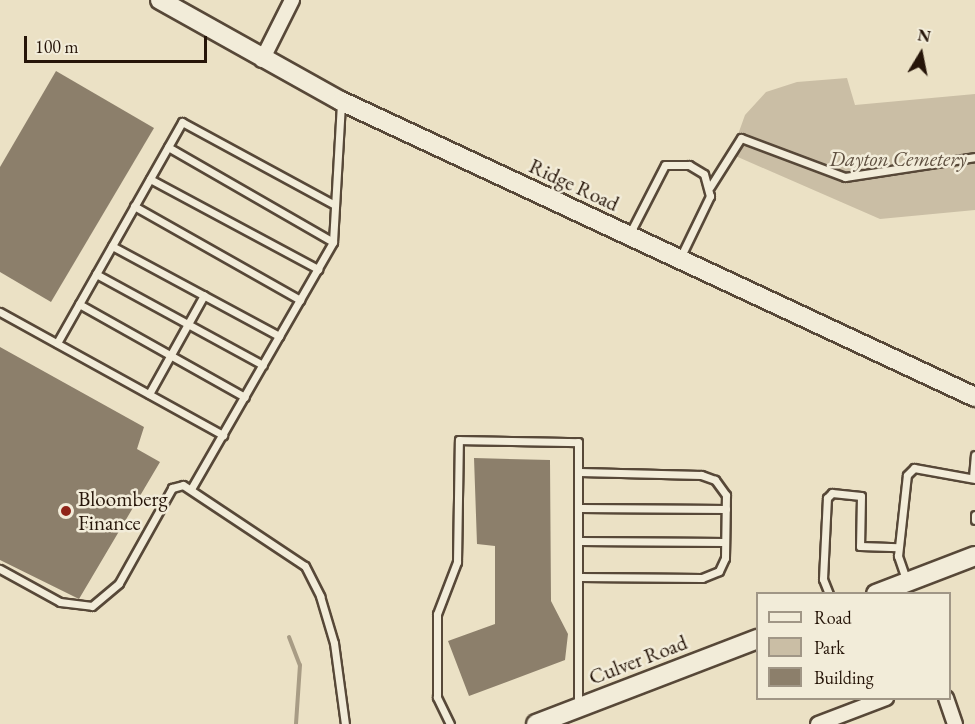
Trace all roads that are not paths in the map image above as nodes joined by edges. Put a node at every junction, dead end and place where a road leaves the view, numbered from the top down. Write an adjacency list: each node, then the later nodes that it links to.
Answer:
1 (160, 0): 3 (street, Ridge Road)
2 (292, 0): 3 (street)
3 (262, 60): 4 (street, Ridge Road)
4 (341, 101): 10 (lane); 11 (street, Ridge Road)
5 (168, 147): 7 (lane); 10 (lane); 12 (lane)
6 (975, 157): 8 (lane)
7 (150, 179): 9 (lane); 15 (lane)
8 (710, 187): 11 (lane); 14 (lane)
9 (134, 206): 13 (lane); 18 (lane)
10 (335, 206): 12 (lane)
11 (629, 235): 14 (street, Ridge Road)
12 (333, 242): 15 (lane)
13 (112, 246): 16 (lane); 17 (lane)
14 (680, 259): 28 (street, Ridge Road)
15 (318, 269): 18 (lane)
16 (96, 274): 19 (lane); 21 (lane)
17 (204, 295): 21 (lane); 22 (lane)
18 (300, 300): 22 (lane)
19 (79, 304): 23 (lane); 24 (lane)
20 (0, 312): 23 (lane)
21 (188, 324): 24 (lane); 25 (lane)
22 (279, 336): 25 (lane)
23 (57, 343): 26 (lane)
24 (171, 355): 26 (lane); 27 (lane)
25 (263, 365): 27 (lane)
26 (149, 394): 29 (lane)
27 (245, 396): 29 (lane)
28 (975, 398)
29 (223, 435): 33 (lane)
30 (975, 455): 32 (lane)
31 (580, 472): 34 (lane); 35 (lane); 52 (lane)
32 (974, 478): 40 (lane)
33 (191, 489): 42 (lane); 51 (lane)
34 (580, 508): 35 (lane); 38 (lane)
35 (726, 509): 39 (lane)
36 (975, 515): 37 (lane)
37 (975, 520)
38 (580, 541): 39 (lane); 43 (lane)
39 (725, 542): 43 (lane)
40 (898, 547): 44 (lane); 45 (lane)
41 (975, 556): 44 (street)
42 (0, 569)
43 (579, 577): 50 (lane)
44 (906, 586): 46 (street)
45 (828, 592)
46 (884, 592)
47 (756, 640): 50 (street, Culver Road)
48 (883, 700): 54 (street)
49 (946, 700): 55 (street)
50 (578, 708): 53 (street, Culver Road)
51 (345, 724)
52 (450, 724)
53 (536, 724)
54 (818, 724)
55 (955, 724)

